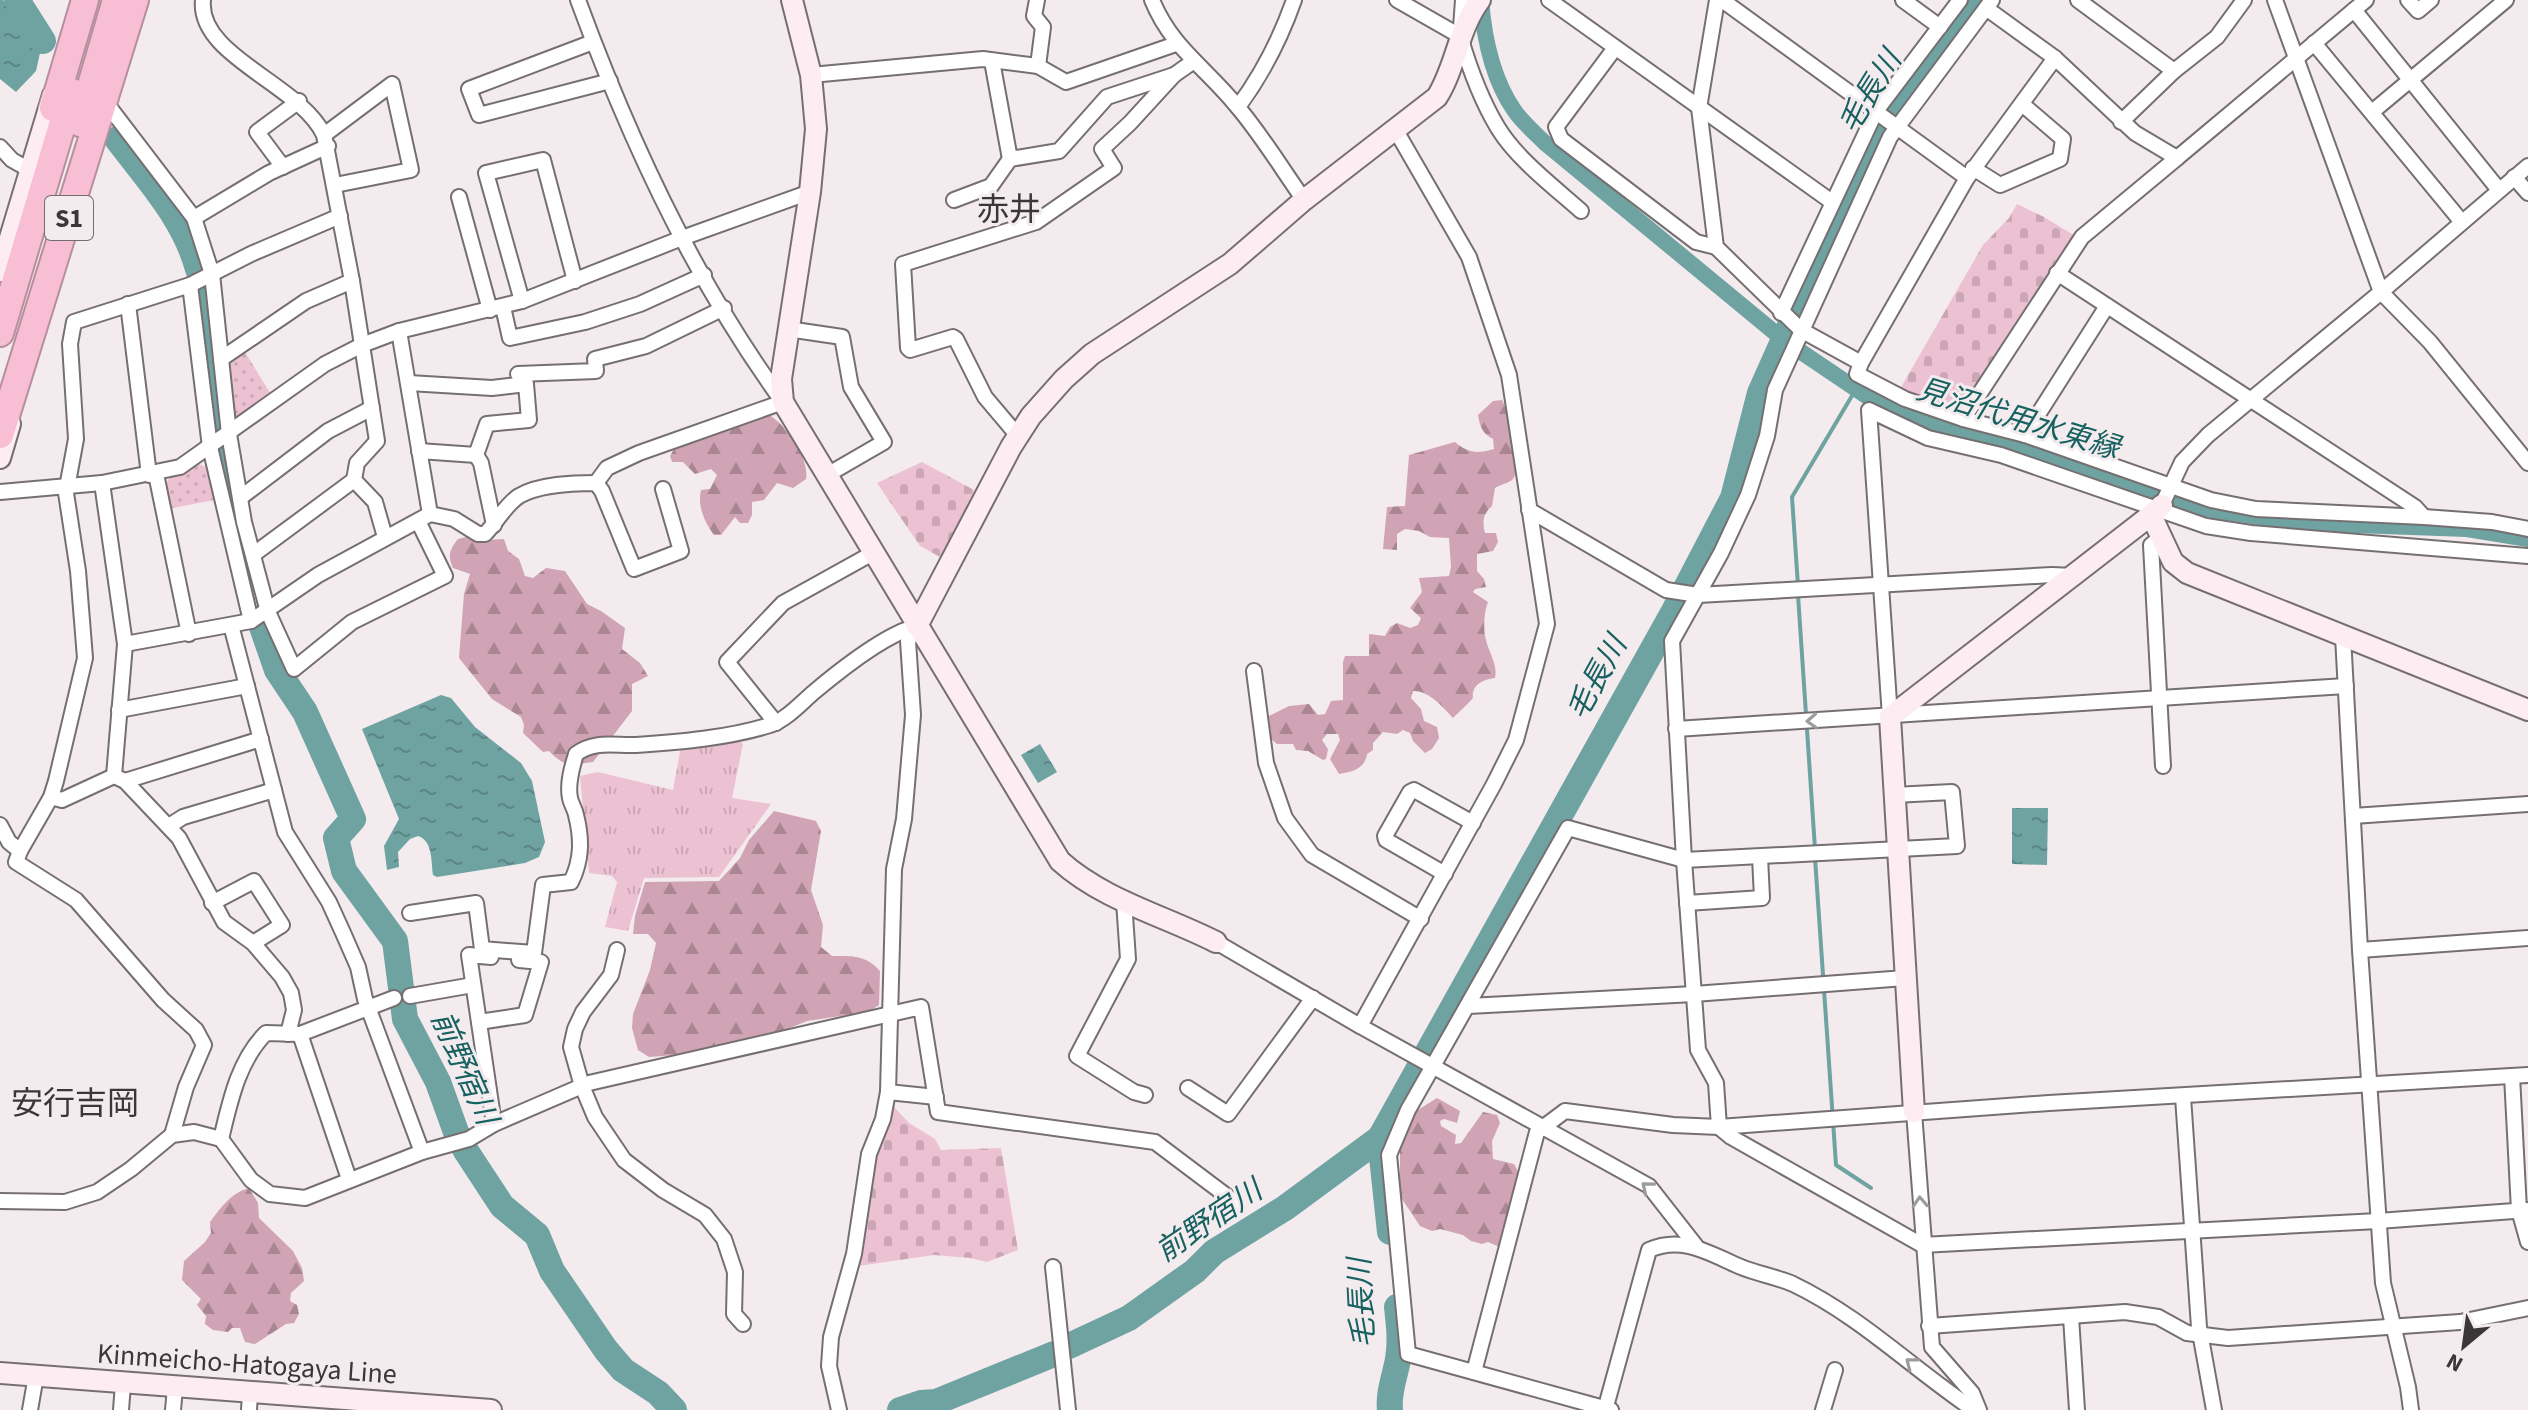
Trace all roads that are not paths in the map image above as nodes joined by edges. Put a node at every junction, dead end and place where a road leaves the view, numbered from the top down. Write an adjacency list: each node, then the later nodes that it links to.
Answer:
1 (83, 0): 60 (street); 83 (highway, S1)
2 (99, 0): 95 (highway)
3 (116, 0): 101 (highway)
4 (135, 0): 107 (highway, S1)
5 (141, 0): 47 (street)
6 (203, 0): 44 (street)
7 (578, 0): 30 (street)
8 (792, 0): 40 (street)
9 (1037, 0): 38 (street)
10 (1152, 0): 32 (street)
11 (1294, 0): 46 (street)
12 (1397, 0): 29 (street)
13 (1463, 0): 29 (street)
14 (1480, 0): 29 (street)
15 (1549, 0): 33 (street)
16 (1719, 0): 48 (street); 49 (street)
17 (1903, 0): 28 (street)
18 (1960, 0): 28 (street)
19 (2078, 0): 39 (street)
20 (2244, 0): 39 (street)
21 (2275, 0): 35 (street)
22 (2366, 0): 27 (street)
23 (2408, 0): 24 (street)
24 (2431, 0)
25 (2506, 0): 42 (street)
26 (1989, 4): 34 (street); 52 (street)
27 (2354, 10): 31 (street); 42 (street)
28 (1940, 27): 49 (street)
29 (1460, 36): 53 (street); 71 (street)
30 (593, 42): 43 (street); 43 (street)
31 (2314, 43): 35 (street); 50 (street)
32 (1176, 44): 37 (street); 38 (street)
33 (1615, 48): 48 (street); 76 (street)
34 (2055, 58): 45 (street); 51 (street)
35 (2295, 58): 56 (street); 85 (street)
36 (992, 61): 38 (street); 40 (street); 57 (street)
37 (1194, 61): 41 (street); 46 (street)
38 (1038, 66)
39 (2174, 71): 51 (street)
40 (811, 75): 65 (street)
41 (1174, 75): 57 (street); 109 (street)
42 (2412, 80): 50 (street); 64 (street)
43 (610, 81): 75 (street)
44 (299, 101): 54 (street); 59 (street)
45 (2022, 104): 61 (street); 61 (street)
46 (1238, 107): 69 (street)
47 (110, 108): 73 (street); 113 (street)
48 (1699, 108): 70 (street); 76 (street)
49 (1876, 111): 52 (street); 70 (street)
50 (2372, 112): 74 (street)
51 (2121, 122): 56 (street)
52 (1898, 126): 61 (street); 93 (street)
53 (1395, 129): 69 (street); 125 (street)
54 (326, 140): 59 (street); 63 (street); 63 (street)
55 (0, 147): 60 (street)
56 (2177, 158): 78 (street)
57 (1010, 159): 68 (street)
58 (2528, 166): 62 (street)
59 (283, 167): 73 (street)
60 (30, 170): 77 (street)
61 (1970, 173): 98 (street)
62 (2514, 177): 64 (street); 66 (street)
63 (335, 185): 72 (street)
64 (2499, 190): 74 (street)
65 (810, 192): 75 (street); 92 (street)
66 (2528, 193)
67 (459, 197): 89 (street)
68 (954, 200)
69 (1304, 200): 109 (street)
70 (1832, 202): 91 (street)
71 (1581, 211)
72 (340, 216): 79 (street); 81 (street)
73 (194, 218): 79 (street)
74 (2461, 221): 85 (street)
75 (682, 238): 80 (street); 82 (street)
76 (1716, 247): 91 (street)
77 (0, 271)
78 (2057, 273): 88 (street); 105 (street)
79 (212, 274): 84 (street); 97 (street)
80 (704, 275): 89 (street); 90 (street)
81 (352, 281): 96 (street); 97 (street)
82 (575, 281): 86 (street); 86 (street)
83 (0, 284)
84 (190, 285): 87 (street); 110 (street)
85 (2381, 292): 102 (street); 114 (street)
86 (522, 301): 89 (street)
87 (128, 304): 115 (street); 121 (street)
88 (2107, 306): 102 (street); 108 (street)
89 (497, 308): 94 (street)
90 (724, 308): 99 (street); 103 (street)
91 (1781, 313): 93 (street)
92 (788, 329): 103 (street); 116 (street)
93 (1801, 330): 98 (street); 138 (street)
94 (399, 331): 96 (street); 100 (street)
95 (0, 333)
96 (362, 345): 104 (street); 106 (street)
97 (221, 359): 106 (street)
98 (1861, 363): 105 (street)
99 (518, 374)
100 (409, 383): 111 (street); 112 (street)
101 (0, 393)
102 (2249, 400): 120 (street); 127 (street)
103 (783, 402): 116 (street); 119 (street)
104 (372, 408): 117 (street); 124 (street)
105 (1963, 419): 108 (street)
106 (229, 434): 110 (street); 124 (street)
107 (0, 435)
108 (2025, 435): 120 (street)
109 (1018, 436): 142 (street)
110 (210, 447): 115 (street); 140 (street)
111 (419, 451): 112 (street); 128 (street)
112 (476, 455): 129 (street)
113 (0, 458)
114 (2528, 463)
115 (152, 475): 118 (street); 143 (street)
116 (827, 475): 133 (street)
117 (354, 480): 131 (street); 134 (street)
118 (102, 483): 121 (street); 145 (street)
119 (596, 483): 122 (street); 129 (street)
120 (2171, 484): 126 (street); 127 (street)
121 (69, 486): 123 (street); 160 (street)
122 (663, 489)
123 (0, 492)
124 (240, 498): 134 (street)
125 (1529, 510): 138 (street); 163 (street)
126 (2157, 510): 132 (street); 135 (street); 136 (street); 137 (street)
127 (2424, 517): 130 (street)
128 (424, 518): 129 (street); 131 (street); 139 (street)
129 (494, 525)
130 (2528, 529)
131 (385, 537): 139 (street)
132 (2160, 538): 144 (street); 149 (street)
133 (873, 553): 142 (street); 153 (street)
134 (254, 554): 139 (street)
135 (2528, 556)
136 (2075, 576): 137 (street); 152 (street)
137 (1882, 586): 138 (street); 152 (street)
138 (1698, 595): 154 (street)
139 (268, 612): 140 (street)
140 (251, 621): 141 (street)
141 (231, 625): 143 (street); 147 (street)
142 (917, 626): 153 (street); 171 (street); 189 (street)
143 (189, 634): 145 (street)
144 (2343, 636): 148 (street); 151 (street)
145 (125, 644): 150 (street)
146 (1254, 671): 175 (street)
147 (247, 686): 150 (street); 155 (street)
148 (2346, 686): 149 (street); 162 (street)
149 (2159, 697): 152 (street); 156 (street)
150 (119, 710): 157 (street)
151 (2528, 710)
152 (1890, 717): 154 (street, one-way to 154); 159 (street)
153 (776, 723): 174 (street)
154 (1676, 729): 169 (street)
155 (261, 739): 157 (street); 158 (street)
156 (2163, 766)
157 (120, 778): 160 (street); 165 (street)
158 (274, 790): 165 (street); 187 (street)
159 (1894, 795): 166 (street); 166 (street)
160 (51, 797): 167 (street)
161 (2528, 804): 162 (street)
162 (2353, 816): 180 (street)
163 (1473, 823): 170 (street); 170 (street)
164 (0, 825): 167 (street)
165 (169, 826): 172 (street)
166 (1899, 848): 168 (street); 181 (street)
167 (20, 851): 207 (street)
168 (1760, 857): 169 (street); 173 (street)
169 (1684, 860): 173 (street); 188 (street)
170 (1445, 874): 175 (street)
171 (1124, 901): 177 (street); 200 (street)
172 (212, 903): 178 (street); 178 (street)
173 (1687, 903): 183 (street)
174 (410, 913)
175 (1421, 919): 191 (street)
176 (2528, 938): 180 (street)
177 (1216, 942): 186 (street)
178 (253, 943): 192 (street)
179 (617, 950): 197 (street)
180 (2360, 950): 196 (street)
181 (1905, 978): 183 (street); 203 (street)
182 (473, 985): 184 (street); 190 (street); 190 (street)
183 (1694, 994): 188 (street); 206 (street)
184 (410, 996)
185 (394, 998): 187 (street)
186 (1313, 998): 191 (street); 198 (street)
187 (368, 1006): 192 (street); 209 (street)
188 (1468, 1006): 193 (street)
189 (892, 1014): 197 (street); 199 (street); 201 (street)
190 (479, 1022): 204 (street)
191 (1360, 1026): 193 (street)
192 (294, 1034): 208 (street); 210 (street)
193 (1433, 1067): 205 (street); 227 (street)
194 (2528, 1075): 195 (street)
195 (2512, 1076): 196 (street); 213 (street)
196 (2369, 1084): 202 (street); 214 (street)
197 (582, 1086): 204 (street); 222 (street)
198 (1188, 1088)
199 (888, 1092): 201 (street); 239 (street)
200 (1145, 1095)
201 (936, 1097): 212 (street)
202 (2183, 1097): 203 (street); 215 (street)
203 (1914, 1112): 206 (street); 217 (street, one-way to 203)
204 (494, 1124): 209 (street)
205 (1542, 1126): 206 (street); 218 (street, one-way to 205); 227 (street)
206 (1719, 1127): 217 (street)
207 (172, 1135): 208 (street); 211 (street)
208 (221, 1139): 210 (street)
209 (422, 1152): 210 (street)
210 (349, 1179)
211 (0, 1201)
212 (1236, 1203)
213 (2523, 1210): 214 (street); 216 (street)
214 (2378, 1221): 215 (street); 224 (street)
215 (2191, 1230): 217 (street); 225 (street)
216 (2528, 1242)
217 (1922, 1245): 223 (street)
218 (1696, 1246): 234 (street); 242 (street, one-way to 218)
219 (1053, 1267): 240 (street)
220 (2528, 1308): 224 (street)
221 (2071, 1317): 223 (street); 225 (street); 243 (street)
222 (743, 1324)
223 (1929, 1326): 242 (street)
224 (2394, 1327): 225 (street); 245 (street)
225 (2201, 1335): 244 (street)
226 (1835, 1370): 241 (street)
227 (1474, 1372): 234 (street)
228 (0, 1373): 229 (street, Kinmeicho-Hatogaya Line)
229 (36, 1376): 230 (street, Kinmeicho-Hatogaya Line); 235 (street)
230 (123, 1384): 231 (street, Kinmeicho-Hatogaya Line); 236 (street)
231 (175, 1388): 232 (street, Kinmeicho-Hatogaya Line); 237 (street)
232 (249, 1402): 233 (street, Kinmeicho-Hatogaya Line)
233 (396, 1406): 238 (street, Kinmeicho-Hatogaya Line)
234 (1607, 1409)
235 (30, 1410)
236 (121, 1410)
237 (173, 1410)
238 (491, 1410)
239 (839, 1410)
240 (1068, 1410)
241 (1823, 1410)
242 (1976, 1410)
243 (2077, 1410)
244 (2214, 1410)
245 (2411, 1410)

